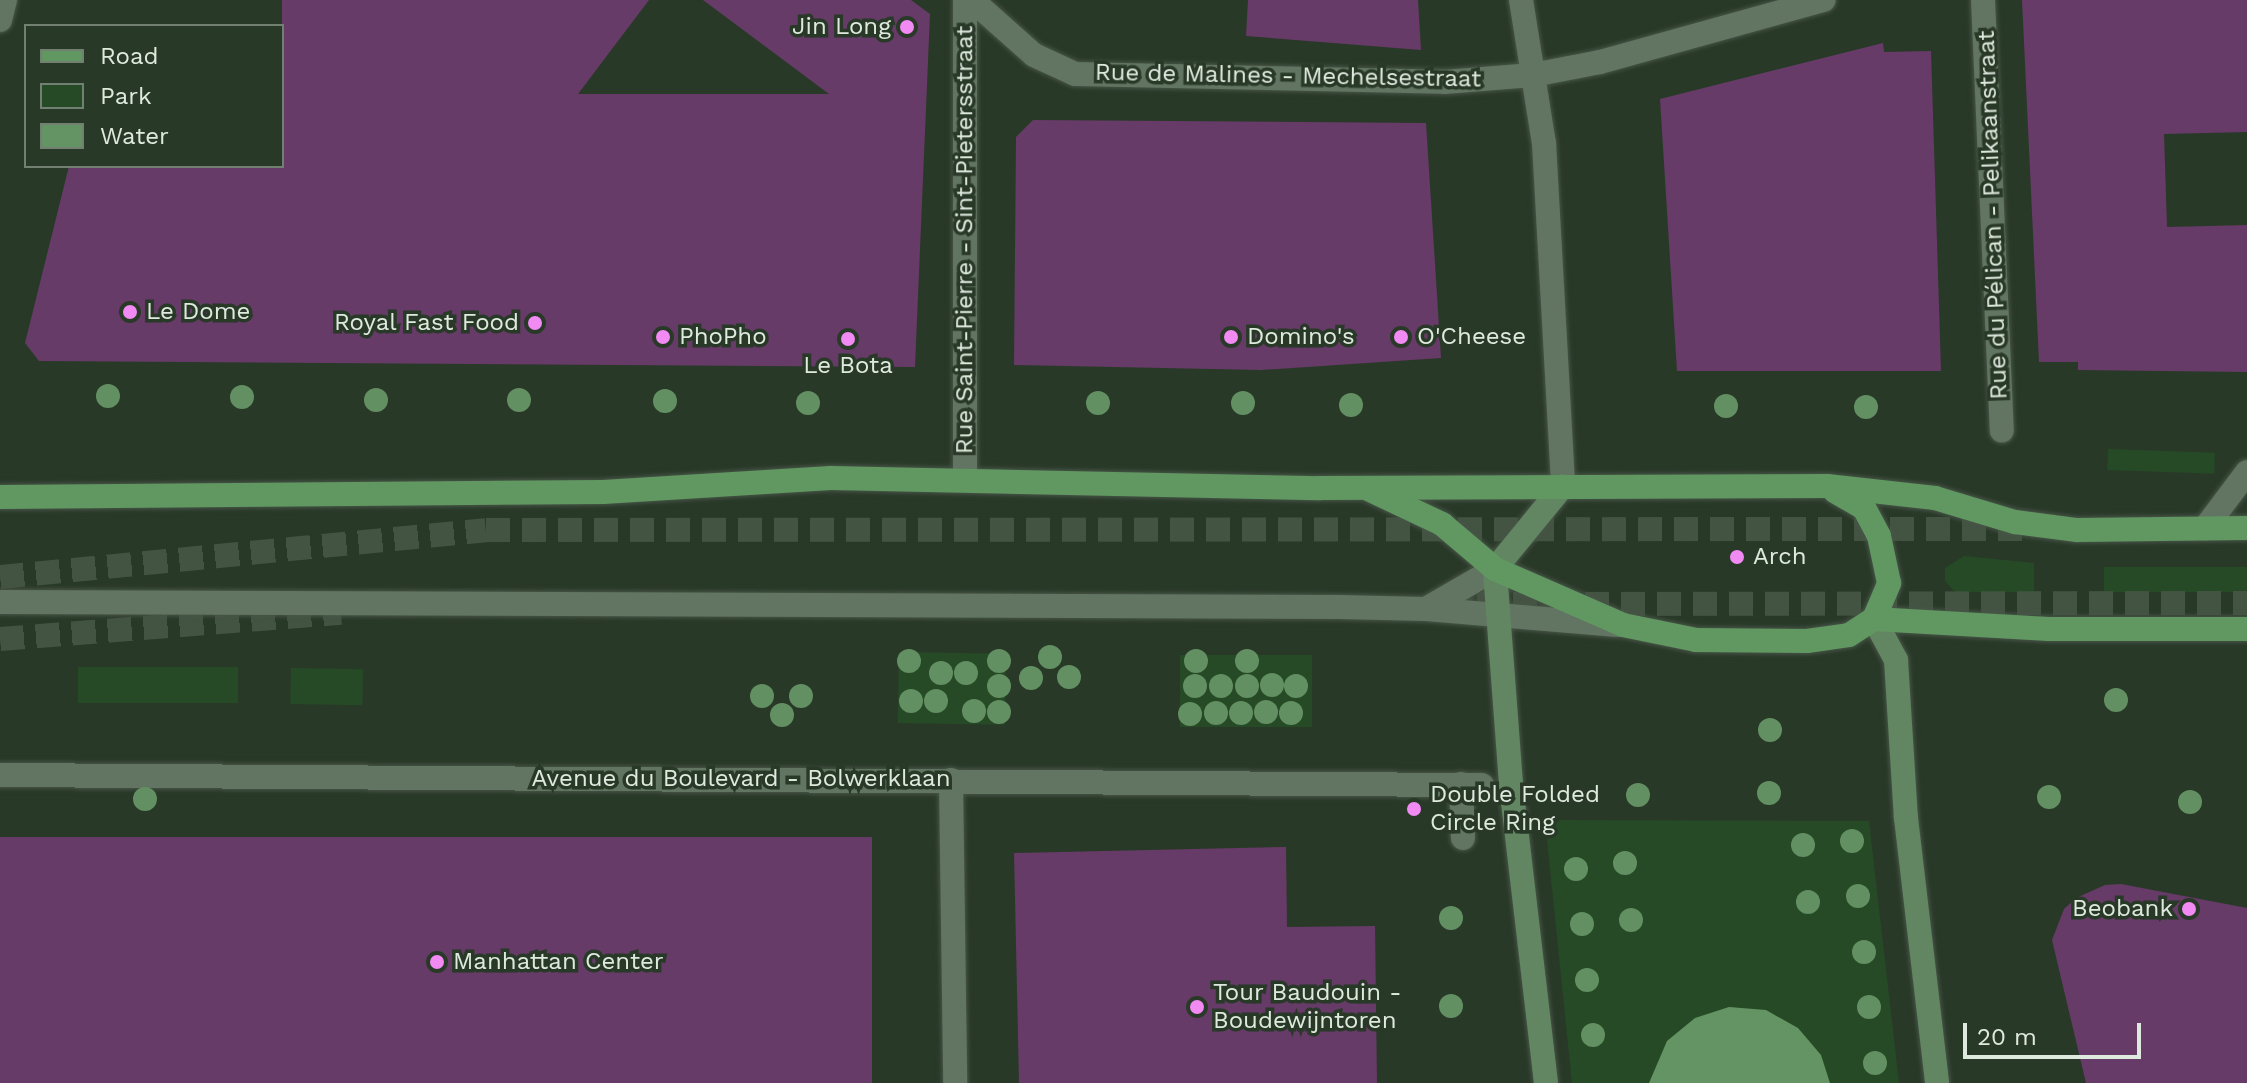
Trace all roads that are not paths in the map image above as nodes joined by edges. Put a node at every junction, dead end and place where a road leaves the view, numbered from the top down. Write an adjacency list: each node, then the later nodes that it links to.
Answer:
1 (5, 0): 7 (street)
2 (965, 0): 11 (street, Rue Saint-Pierre - Sint-Pietersstraat)
3 (972, 0): 8 (street, Rue de Malines - Mechelsestraat)
4 (1521, 0): 8 (street)
5 (1824, 0): 8 (street, Rue de Malines - Mechelsestraat)
6 (1983, 0): 9 (street, Rue du Pélican - Pelikaanstraat)
7 (0, 20)
8 (1533, 75): 12 (street)
9 (2002, 431)
10 (2247, 472): 16 (street)
11 (965, 479): 14 (main road); 15 (main road)
12 (1563, 486): 13 (main road); 14 (main road); 18 (street)
13 (1827, 486): 16 (main road); 22 (main road)
14 (1364, 487): 18 (main road)
15 (0, 497)
16 (2205, 528): 17 (main road)
17 (2247, 528)
18 (1495, 569): 20 (street); 21 (street); 23 (main road)
19 (0, 602): 20 (street)
20 (1426, 609): 21 (street)
21 (1497, 614): 23 (street); 29 (street)
22 (1874, 619): 23 (main road); 24 (main road); 30 (street)
23 (1623, 625)
24 (2247, 629)
25 (0, 775): 26 (street, Avenue du Boulevard - Bolwerklaan)
26 (951, 780): 27 (street, Avenue du Boulevard - Bolwerklaan); 28 (street)
27 (1463, 838)
28 (955, 1083)
29 (1546, 1083)
30 (1937, 1083)

